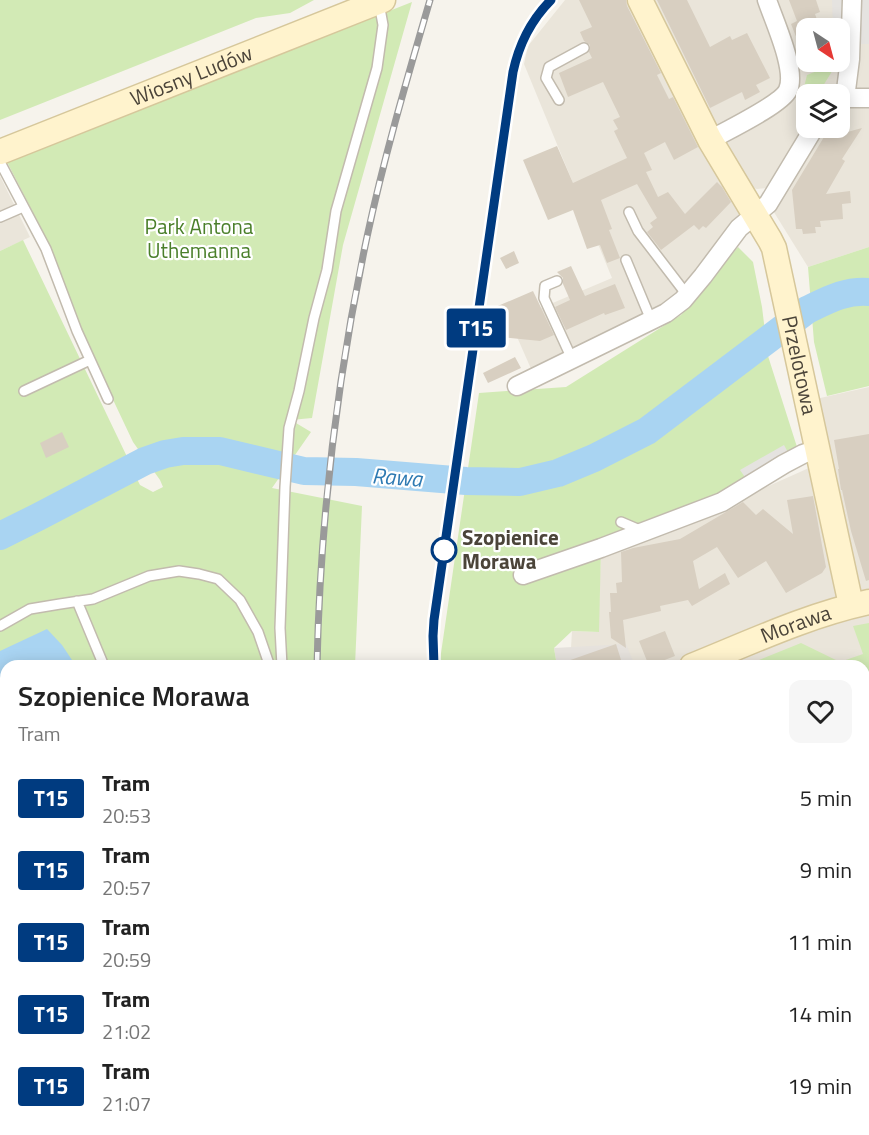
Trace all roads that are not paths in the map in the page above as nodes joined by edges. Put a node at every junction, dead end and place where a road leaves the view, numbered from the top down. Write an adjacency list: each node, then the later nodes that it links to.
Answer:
1 (640, 0): 11 (street, Przelotowa)
2 (767, 0): 11 (street)
3 (852, 0): 6 (street)
4 (381, 1): 12 (street, Wiosny Ludów); 36 (lane)
5 (584, 48): 9 (lane)
6 (845, 84)
7 (869, 98): 8 (street)
8 (850, 99)
9 (559, 100)
10 (808, 138): 16 (street)
11 (710, 140): 16 (street, Przelotowa)
12 (0, 152)
13 (0, 162): 14 (lane)
14 (23, 207): 17 (lane); 23 (lane)
15 (629, 213): 20 (lane)
16 (755, 214): 20 (street); 27 (street, Przelotowa)
17 (0, 217)
18 (626, 260): 21 (lane)
19 (557, 281): 22 (lane)
20 (687, 295): 21 (street)
21 (651, 320): 22 (street)
22 (572, 359): 24 (street)
23 (90, 360): 25 (lane); 26 (lane)
24 (517, 386)
25 (24, 391)
26 (108, 399)
27 (818, 449): 29 (street); 32 (street, Przelotowa)
28 (621, 522): 29 (lane)
29 (644, 532): 30 (street)
30 (523, 575)
31 (77, 601): 33 (lane); 34 (lane); 35 (lane)
32 (860, 603): 37 (street, Morawa)
33 (0, 626)
34 (102, 660)
35 (268, 660)
36 (282, 660)
37 (707, 660)

